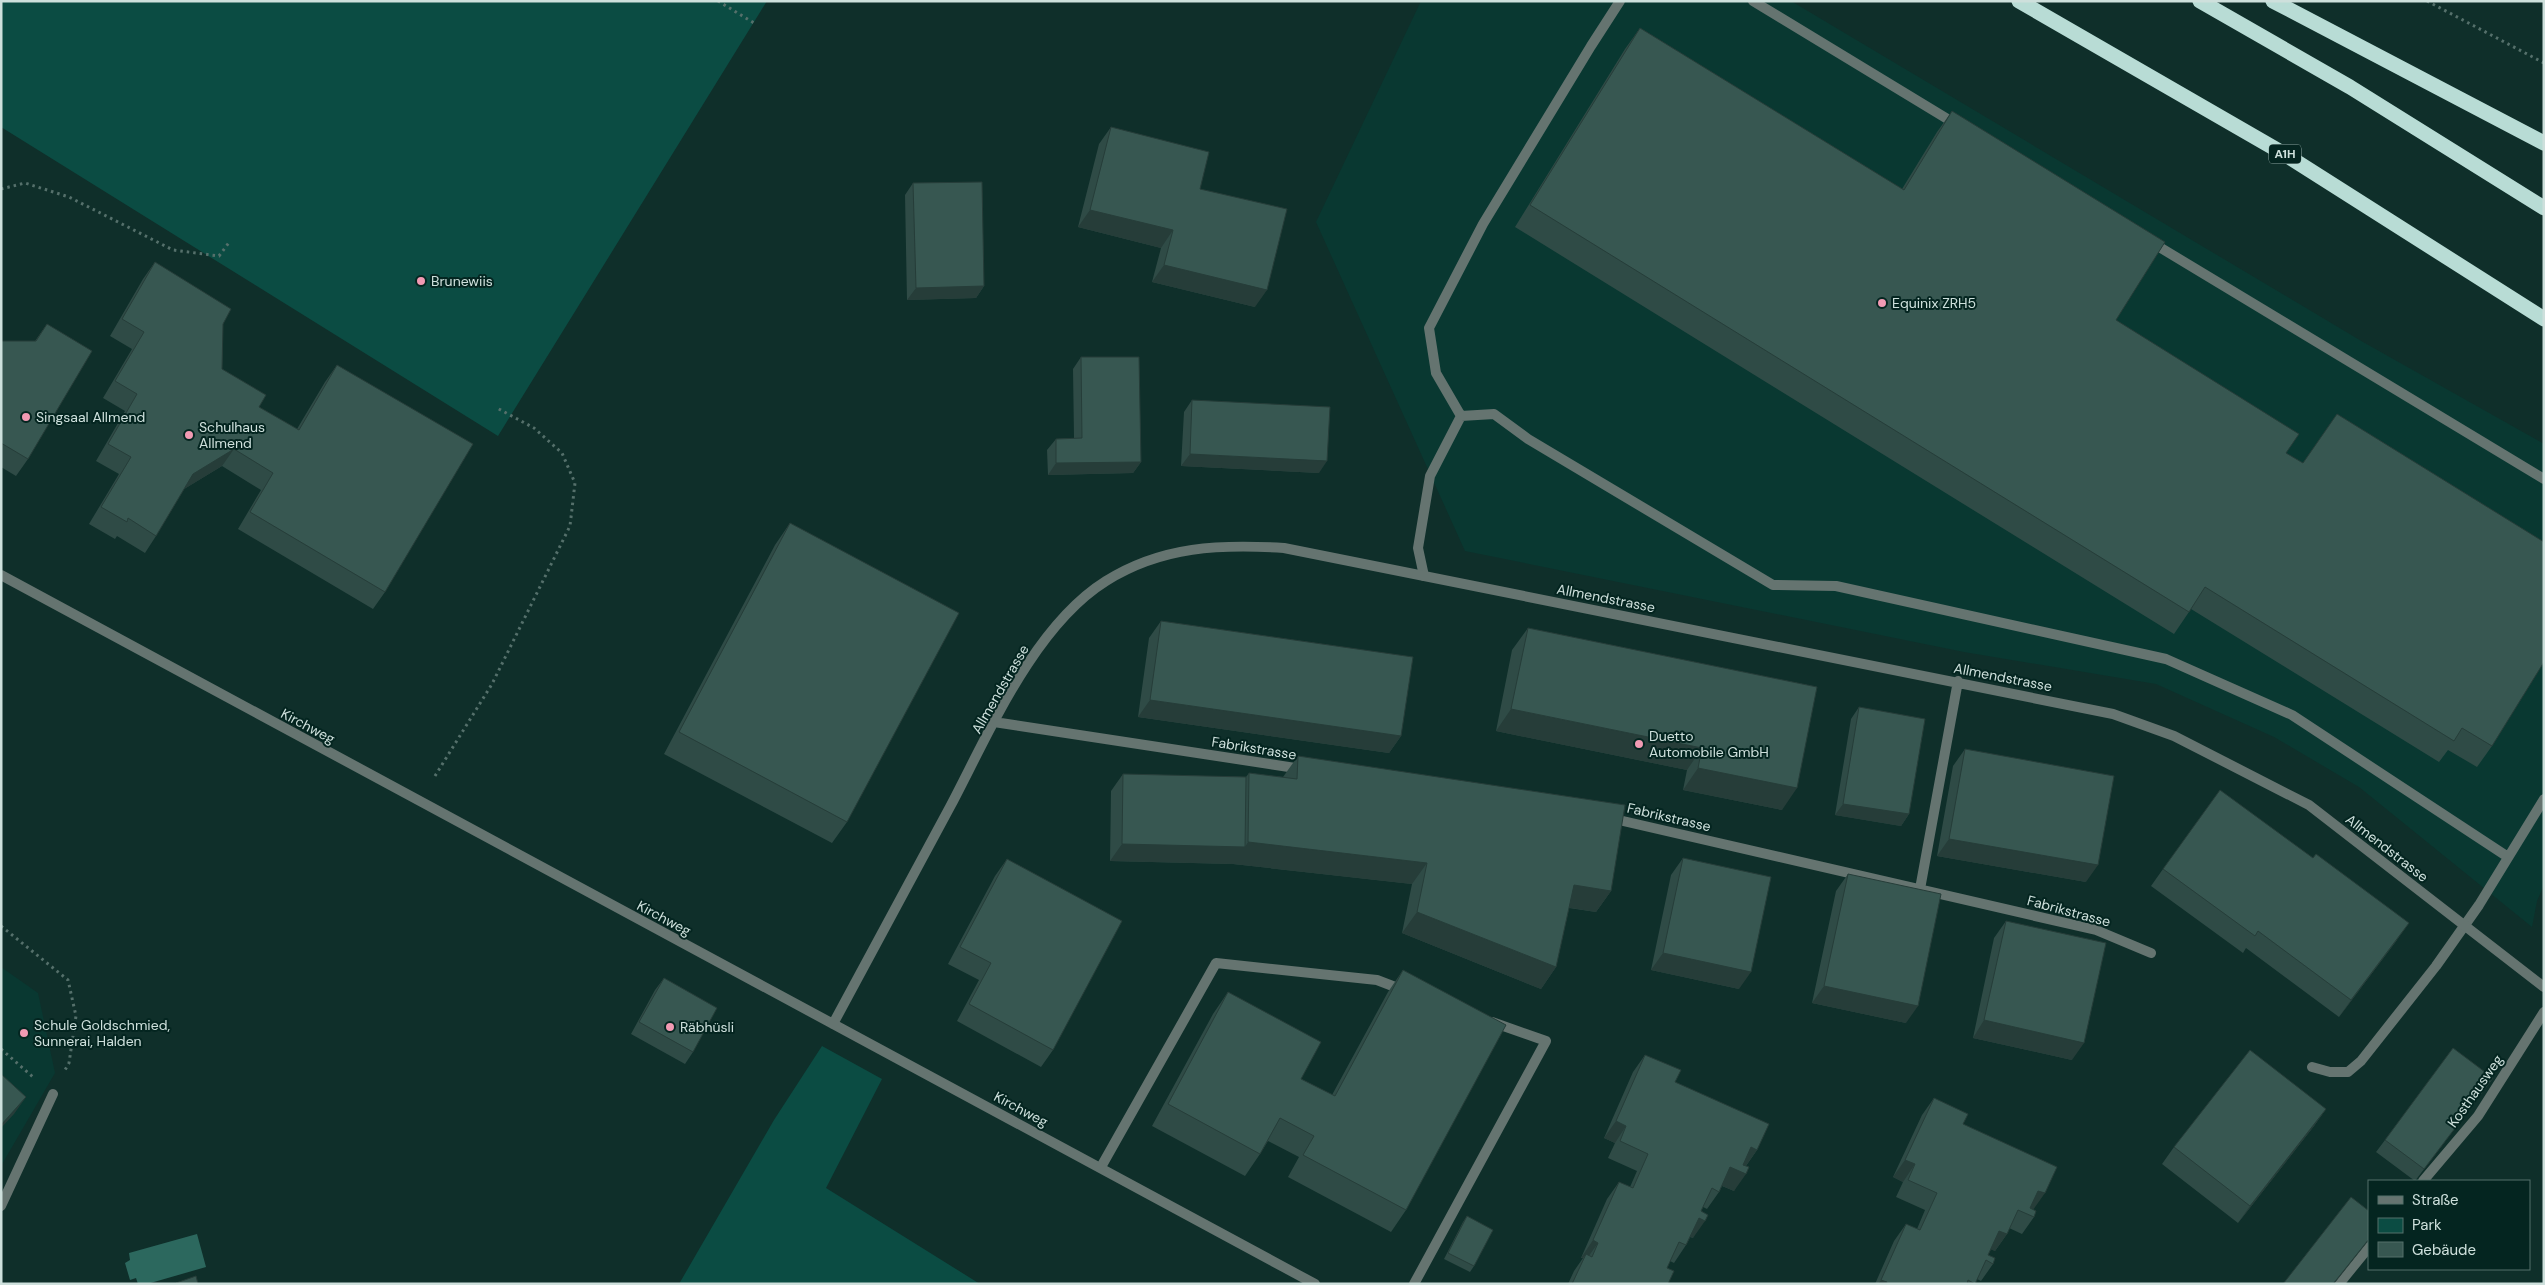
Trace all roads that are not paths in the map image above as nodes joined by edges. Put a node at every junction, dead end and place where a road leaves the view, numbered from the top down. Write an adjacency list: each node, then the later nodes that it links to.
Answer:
1 (1620, 1): 11 (street)
2 (1753, 1): 6 (street)
3 (2019, 1): 10 (highway, A1H)
4 (2200, 1): 8 (highway)
5 (2274, 1): 7 (highway)
6 (1965, 130)
7 (2544, 143)
8 (2544, 208)
9 (2144, 238): 12 (street)
10 (2544, 319)
11 (1461, 416): 14 (street); 20 (street)
12 (2544, 479)
13 (1, 575): 28 (street, Kirchweg)
14 (1424, 576): 15 (street, Allmendstrasse); 16 (street, Allmendstrasse)
15 (1958, 682): 21 (street); 22 (street, Allmendstrasse)
16 (994, 722): 17 (street, Fabrikstrasse); 28 (street, Allmendstrasse)
17 (1316, 771)
18 (2544, 799): 20 (street)
19 (1595, 816): 21 (street, Fabrikstrasse)
20 (2508, 856): 22 (street)
21 (1920, 889): 23 (street, Fabrikstrasse)
22 (2463, 925): 24 (street, Allmendstrasse); 29 (street)
23 (2151, 953)
24 (2544, 987)
25 (1415, 994): 31 (street)
26 (2544, 1012): 32 (street, Kosthausweg)
27 (1481, 1017): 36 (street)
28 (833, 1024): 31 (street, Kirchweg)
29 (2312, 1067)
30 (53, 1094): 33 (street)
31 (1101, 1167): 35 (street, Kirchweg)
32 (2424, 1180)
33 (1, 1206)
34 (2368, 1248): 37 (street)
35 (1315, 1284)
36 (1414, 1284)
37 (2339, 1284)

